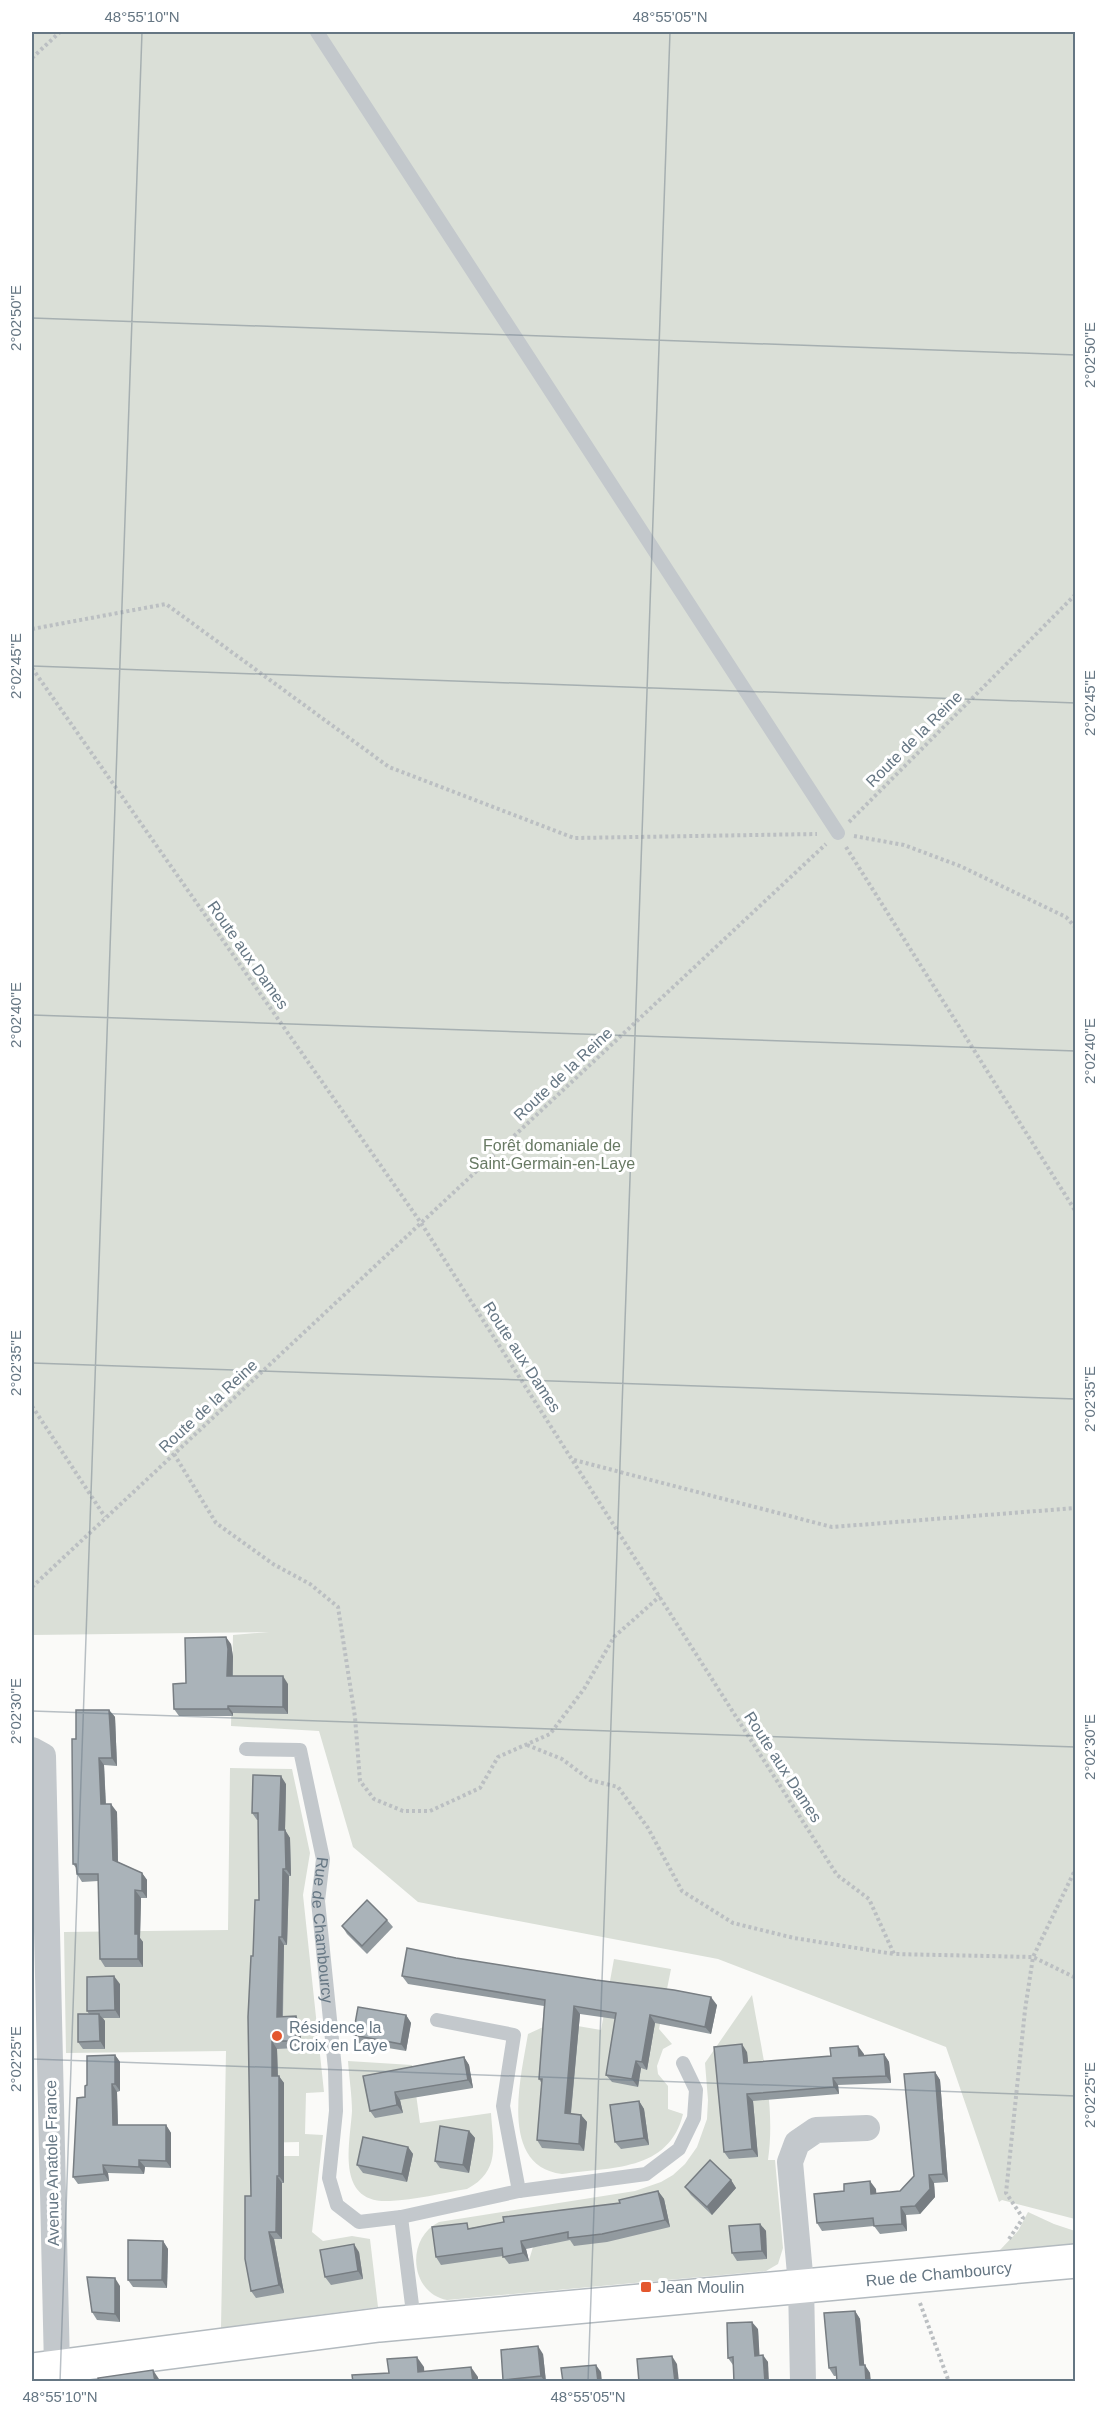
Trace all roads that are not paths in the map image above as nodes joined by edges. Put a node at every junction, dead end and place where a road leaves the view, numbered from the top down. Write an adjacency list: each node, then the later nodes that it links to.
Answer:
1 (317, 32): 2 (lane)
2 (838, 833)
3 (246, 1749): 9 (lane, Rue de Chambourcy)
4 (32, 1750): 13 (street, Avenue Anatole France)
5 (437, 2019): 8 (lane)
6 (683, 2063): 8 (lane)
7 (867, 2128): 11 (street)
8 (519, 2191): 9 (lane)
9 (401, 2217): 12 (lane)
10 (1076, 2261): 11 (street, Rue de Chambourcy)
11 (801, 2285): 12 (street, Rue de Chambourcy); 14 (street)
12 (414, 2321): 13 (street, Rue de Chambourcy)
13 (44, 2368)
14 (803, 2382)

